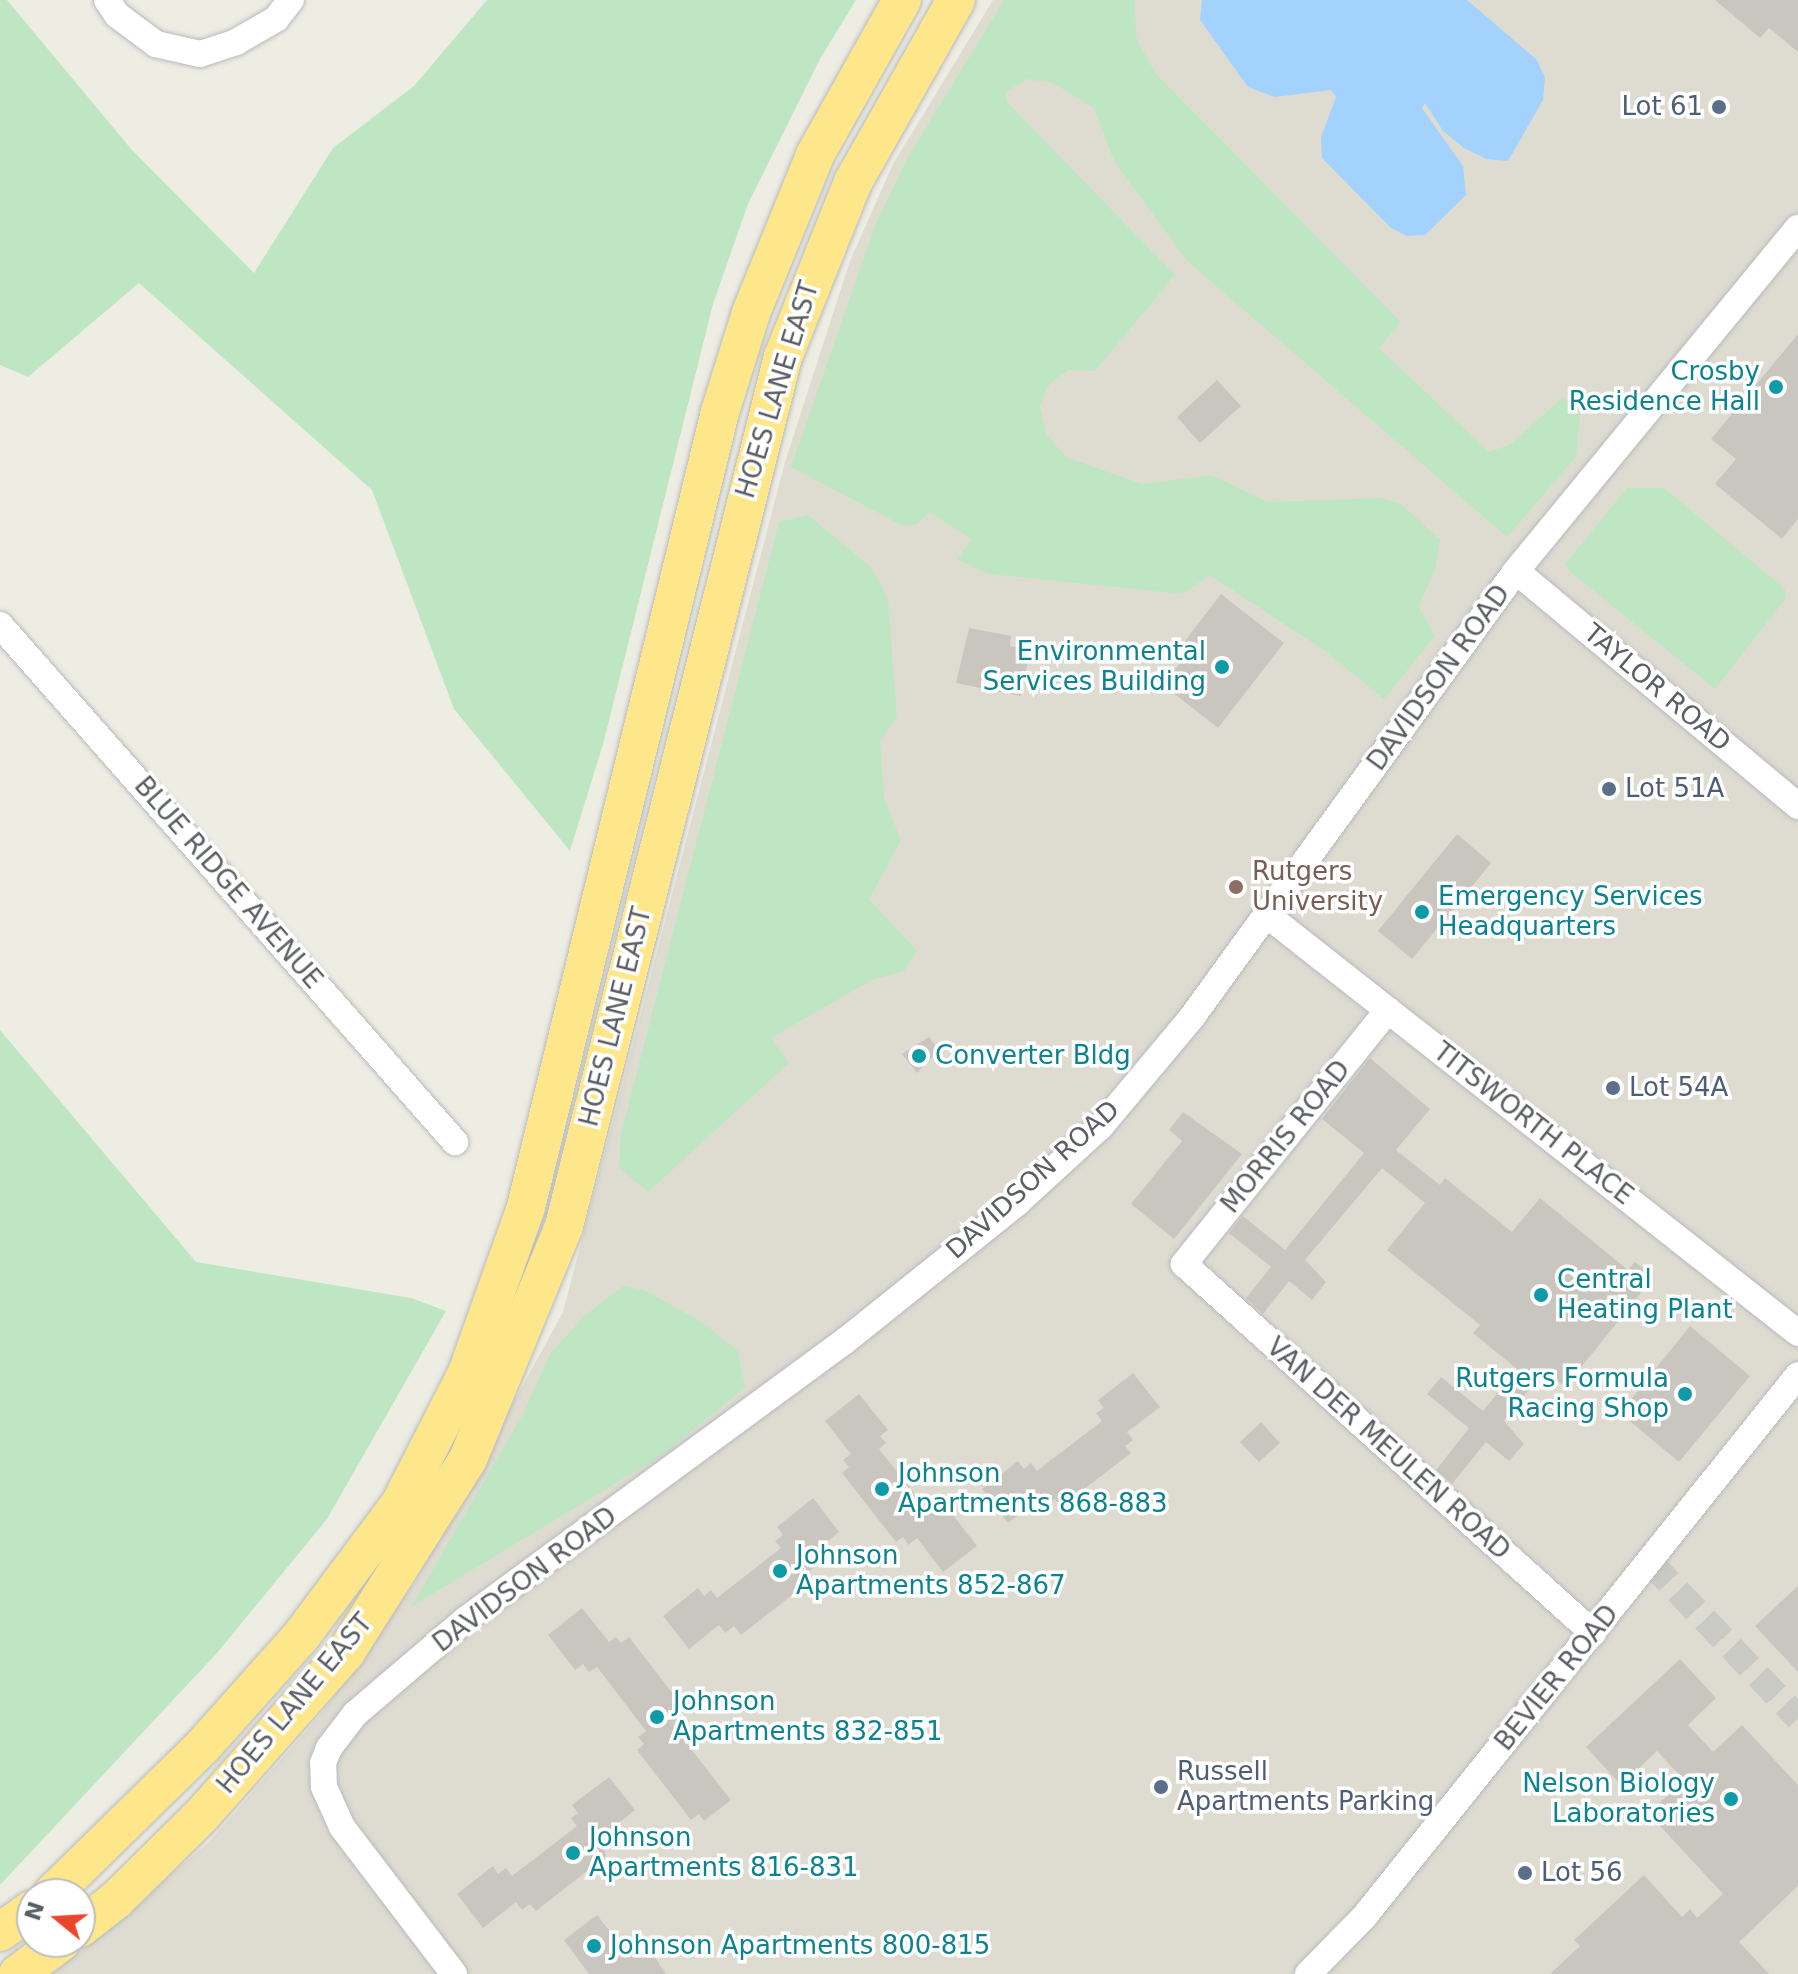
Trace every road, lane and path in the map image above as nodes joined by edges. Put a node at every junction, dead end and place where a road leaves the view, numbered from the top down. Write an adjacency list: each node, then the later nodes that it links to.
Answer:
1 (107, 0): 2 (street)
2 (291, 0)
3 (902, 0): 16 (highway, HOES LANE EAST)
4 (956, 0): 17 (highway, HOES LANE EAST)
5 (1798, 228): 6 (street, DAVIDSON ROAD)
6 (1516, 571): 8 (street, TAYLOR ROAD); 9 (street, DAVIDSON ROAD)
7 (0, 625): 11 (street, BLUE RIDGE AVENUE)
8 (1798, 806)
9 (1267, 915): 10 (street, TITSWORTH PLACE); 20 (street, DAVIDSON ROAD)
10 (1388, 1010): 12 (street, MORRIS ROAD); 13 (street, TITSWORTH PLACE)
11 (455, 1142)
12 (1184, 1264): 15 (street, VAN DER MEULEN ROAD)
13 (1798, 1333)
14 (1798, 1375): 15 (street, BEVIER ROAD)
15 (1593, 1633): 21 (street, BEVIER ROAD)
16 (68, 1878)
17 (96, 1916)
18 (40, 1958): 19 (highway)
19 (18, 1974)
20 (454, 1974)
21 (1308, 1974)

